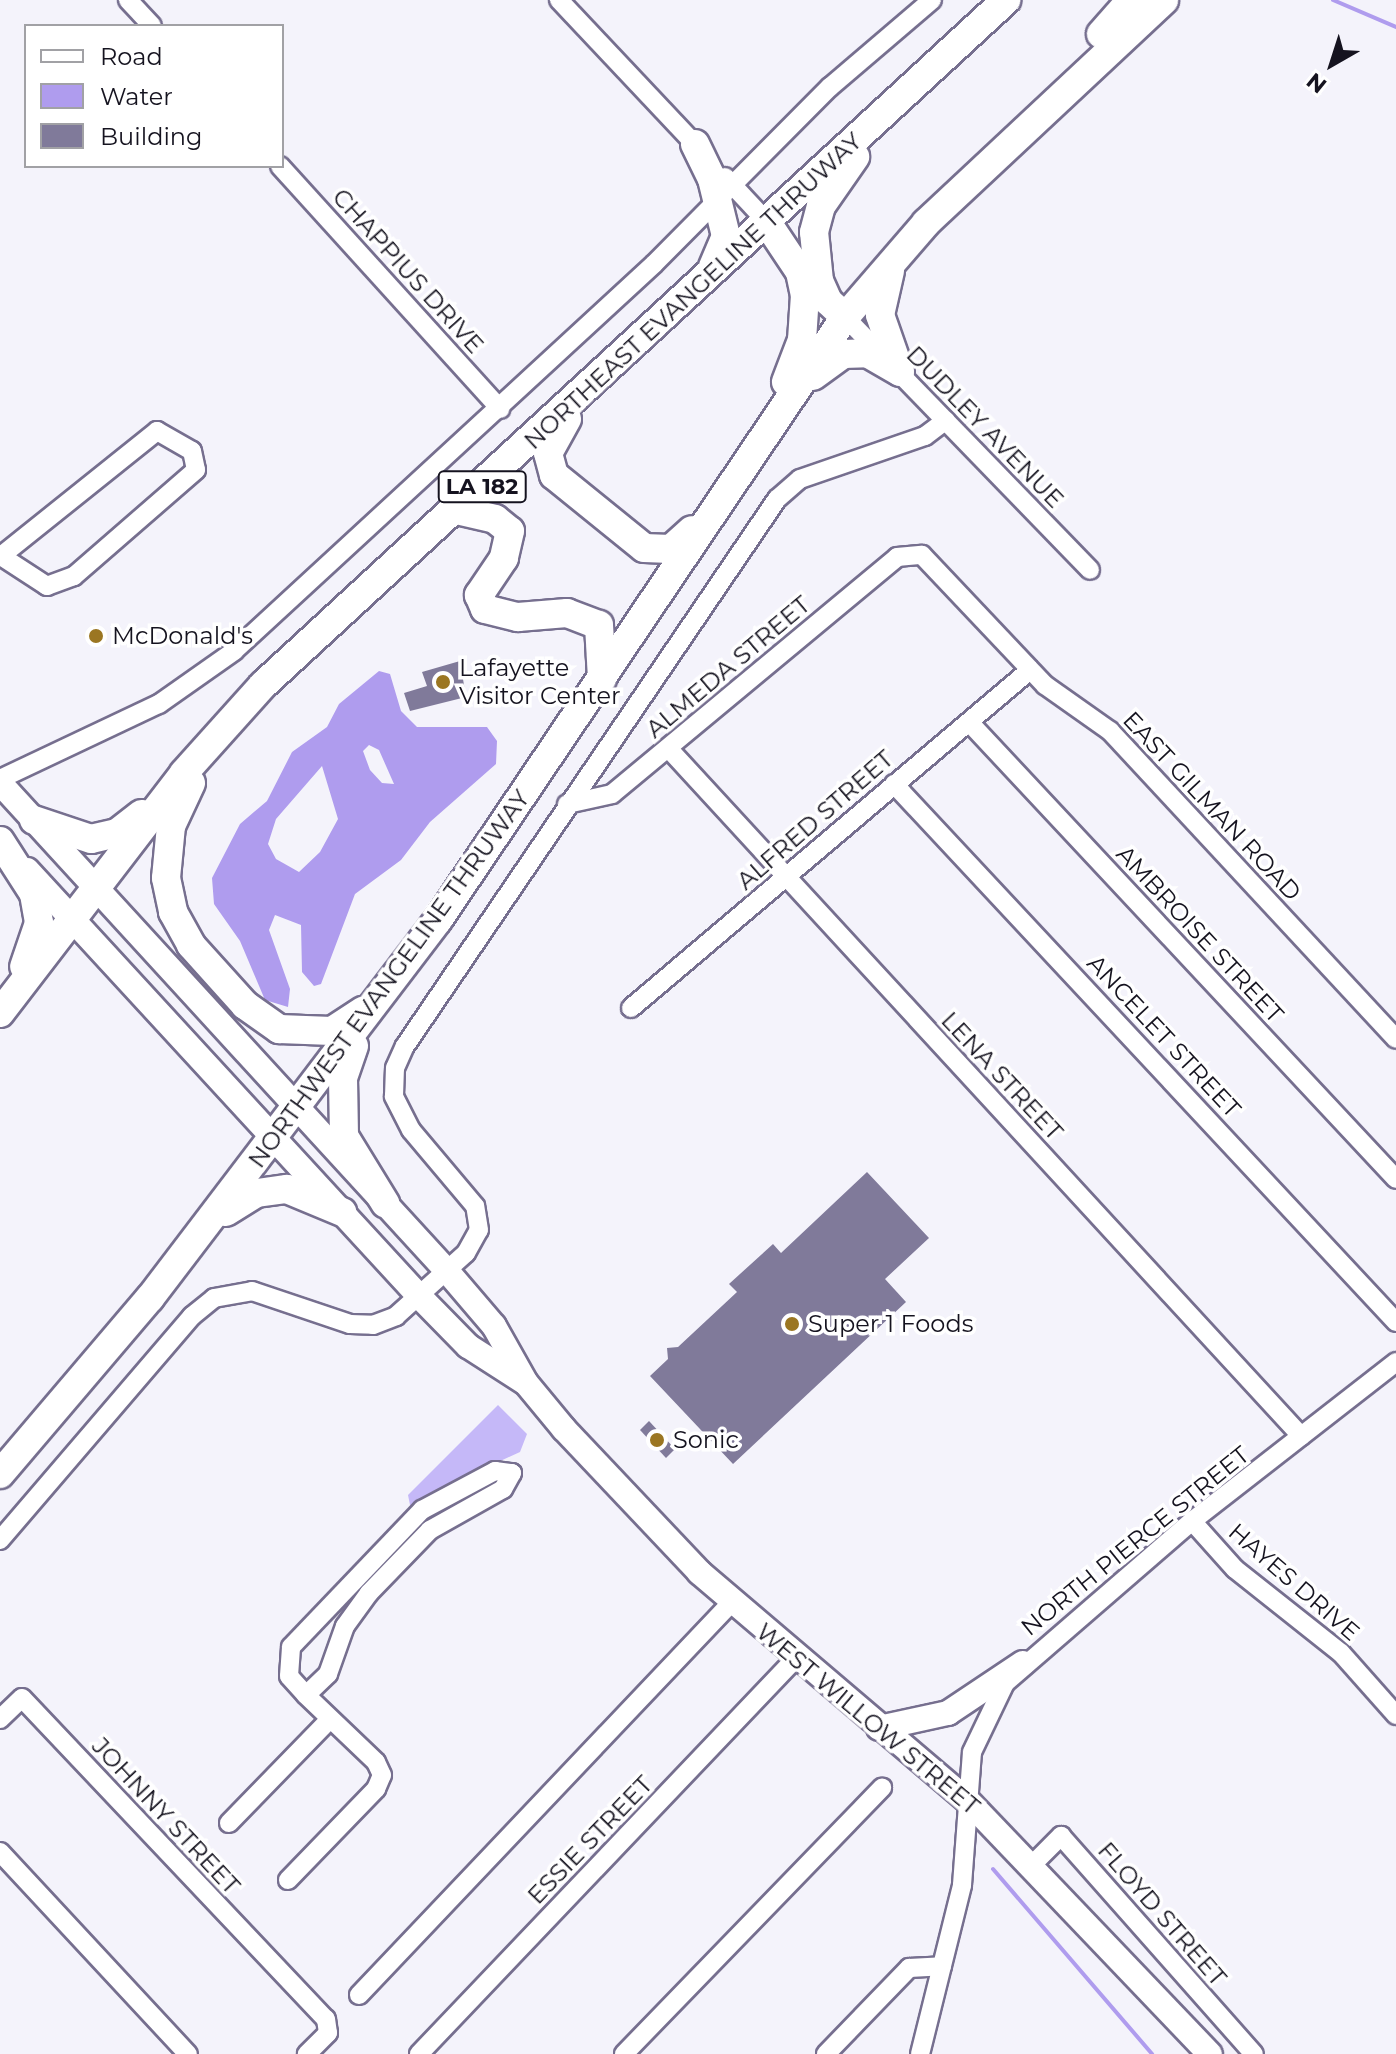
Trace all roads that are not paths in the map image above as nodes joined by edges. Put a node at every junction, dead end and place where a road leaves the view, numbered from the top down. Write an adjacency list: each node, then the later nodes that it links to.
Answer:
1 (128, 0): 7 (street)
2 (559, 0): 9 (street)
3 (932, 0): 11 (street, NORTHEAST EVANGELINE THRUWAY)
4 (1006, 0): 8 (highway, NORTHEAST EVANGELINE THRUWAY / LA 182)
5 (1131, 0): 12 (highway)
6 (1164, 0): 12 (highway, NORTHWEST EVANGELINE THRUWAY)
7 (150, 24)
8 (900, 100): 13 (highway, NORTHEAST EVANGELINE THRUWAY / LA 182); 16 (highway)
9 (695, 144): 11 (highway)
10 (282, 168): 20 (street, CHAPPIUS DRIVE)
11 (726, 193): 13 (street); 15 (highway); 20 (street, NORTHEAST EVANGELINE THRUWAY)
12 (956, 195): 14 (highway, NORTHWEST EVANGELINE THRUWAY)
13 (766, 221): 15 (highway, NORTHEAST EVANGELINE THRUWAY / LA 182); 22 (highway)
14 (896, 256): 16 (highway, NORTHWEST EVANGELINE THRUWAY); 17 (highway)
15 (711, 272): 18 (highway, NORTHEAST EVANGELINE THRUWAY / LA 182)
16 (845, 317): 17 (street, DUDLEY AVENUE); 19 (highway, NORTHWEST EVANGELINE THRUWAY)
17 (900, 372): 19 (highway); 21 (street, DUDLEY AVENUE)
18 (581, 395): 23 (highway); 24 (highway, NORTHEAST EVANGELINE THRUWAY / LA 182)
19 (788, 399): 22 (highway, NORTHWEST EVANGELINE THRUWAY)
20 (500, 409): 33 (street, NORTHEAST EVANGELINE THRUWAY)
21 (946, 420): 27 (street, DUDLEY AVENUE); 36 (street, NORTHWEST EVANGELINE THRUWAY)
22 (734, 478): 23 (highway, NORTHWEST EVANGELINE THRUWAY)
23 (716, 506): 29 (highway, NORTHWEST EVANGELINE THRUWAY)
24 (457, 510): 29 (highway); 31 (highway, NORTHEAST EVANGELINE THRUWAY / LA 182)
25 (914, 553): 28 (street, EAST GILMAN ROAD); 32 (street, ALMEDA STREET)
26 (0, 556): 26 (street)
27 (1090, 570)
28 (1030, 670): 30 (street, ALFRED STREET); 46 (street, EAST GILMAN ROAD)
29 (602, 680): 42 (highway, NORTHWEST EVANGELINE THRUWAY)
30 (969, 722): 34 (street, ALFRED STREET); 49 (street, AMBROISE STREET)
31 (212, 739): 35 (highway, NORTHEAST EVANGELINE THRUWAY / LA 182); 42 (highway)
32 (668, 748): 36 (street, ALMEDA STREET); 39 (street, LENA STREET)
33 (0, 781): 37 (main road, WEST WILLOW STREET)
34 (894, 784): 39 (street, ALFRED STREET); 55 (street, ANCELET STREET)
35 (167, 794): 37 (highway); 40 (highway, NORTHEAST EVANGELINE THRUWAY / LA 182)
36 (567, 804): 53 (street, NORTHWEST EVANGELINE THRUWAY)
37 (34, 820): 40 (main road, WEST WILLOW STREET)
38 (0, 840): 41 (main road, WEST WILLOW STREET); 44 (highway)
39 (786, 877): 43 (street, ALFRED STREET); 58 (street, LENA STREET)
40 (96, 887): 41 (highway, NORTHEAST EVANGELINE THRUWAY / LA 182); 47 (main road, WEST WILLOW STREET)
41 (71, 919): 44 (highway, NORTHEAST EVANGELINE THRUWAY / LA 182); 48 (main road, WEST WILLOW STREET)
42 (391, 984): 45 (highway, NORTHWEST EVANGELINE THRUWAY)
43 (631, 1008)
44 (2, 1010)
45 (362, 1022): 47 (highway, NORTHWEST EVANGELINE THRUWAY); 50 (highway)
46 (1396, 1039)
47 (297, 1107): 48 (highway, NORTHWEST EVANGELINE THRUWAY); 50 (main road, WEST WILLOW STREET)
48 (274, 1138): 51 (main road, WEST WILLOW STREET); 52 (highway, NORTHWEST EVANGELINE THRUWAY)
49 (1396, 1179)
50 (385, 1203): 53 (main road, WEST WILLOW STREET)
51 (342, 1212): 52 (highway); 54 (main road, WEST WILLOW STREET)
52 (209, 1223): 59 (highway, NORTHWEST EVANGELINE THRUWAY)
53 (447, 1271): 54 (street, NORTHWEST EVANGELINE THRUWAY); 57 (main road, WEST WILLOW STREET)
54 (419, 1296): 57 (main road, WEST WILLOW STREET); 63 (street, NORTHWEST EVANGELINE THRUWAY)
55 (1396, 1322)
56 (1396, 1362): 58 (street, NORTH PIERCE STREET)
57 (526, 1383): 65 (main road, WEST WILLOW STREET)
58 (1301, 1436): 62 (street, NORTH PIERCE STREET)
59 (0, 1474)
60 (436, 1500): 61 (street); 61 (street); 64 (street)
61 (447, 1519): 64 (street)
62 (1192, 1521): 67 (street, NORTH PIERCE STREET); 69 (street, HAYES DRIVE)
63 (0, 1540)
64 (362, 1587): 68 (street); 68 (street)
65 (731, 1603): 66 (main road, WEST WILLOW STREET); 80 (street)
66 (795, 1659): 72 (main road, WEST WILLOW STREET); 83 (street, ESSIE STREET)
67 (1023, 1663): 72 (main road); 74 (street, NORTH PIERCE STREET)
68 (306, 1695): 71 (street)
69 (1396, 1715)
70 (0, 1719): 82 (street, JOHNNY STREET)
71 (330, 1719): 75 (street); 78 (street)
72 (879, 1728): 74 (main road, WEST WILLOW STREET)
73 (882, 1788): 84 (street)
74 (966, 1799): 77 (main road, WEST WILLOW STREET); 79 (street, NORTH PIERCE STREET)
75 (229, 1823)
76 (0, 1852): 81 (street)
77 (1033, 1864): 87 (main road, WEST WILLOW STREET); 88 (street, FLOYD STREET)
78 (288, 1880)
79 (942, 1966): 85 (street); 86 (street, NORTH PIERCE STREET)
80 (359, 1995)
81 (188, 2054)
82 (307, 2054)
83 (419, 2054)
84 (624, 2054)
85 (826, 2054)
86 (920, 2054)
87 (1210, 2054)
88 (1254, 2054)

